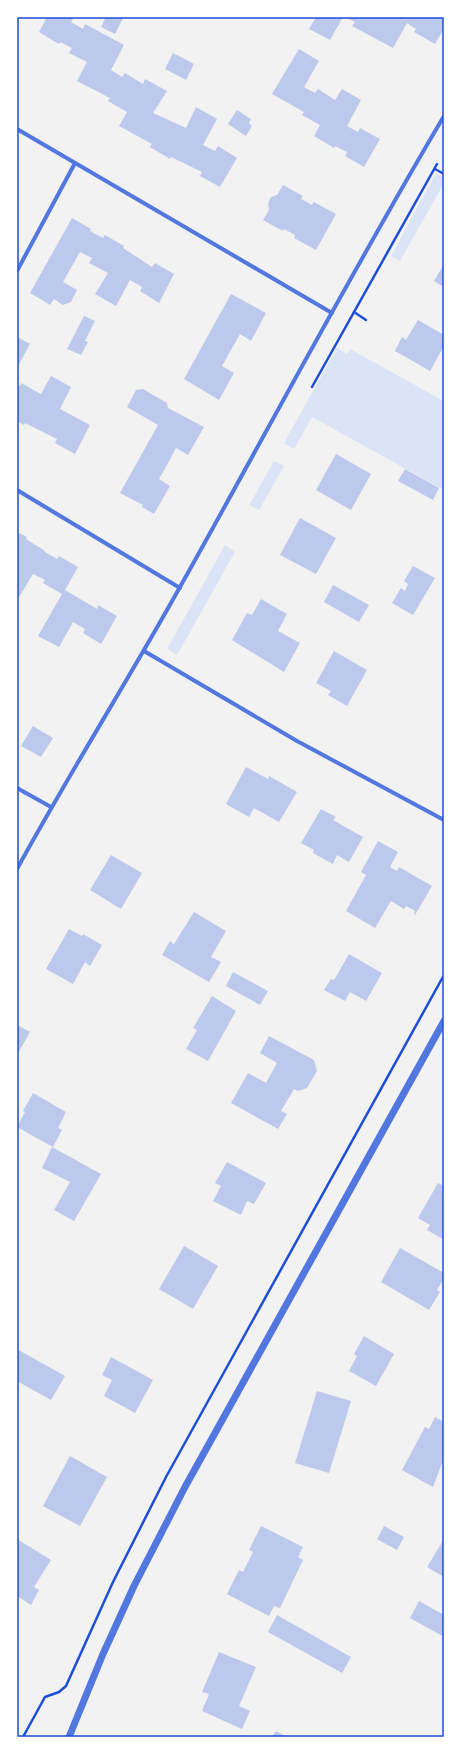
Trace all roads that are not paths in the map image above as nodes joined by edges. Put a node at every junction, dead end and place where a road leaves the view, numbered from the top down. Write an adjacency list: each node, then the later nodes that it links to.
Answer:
1 (444, 116): 5 (street)
2 (17, 129): 3 (street)
3 (75, 163): 4 (street); 5 (street)
4 (17, 271)
5 (332, 313): 7 (street)
6 (17, 490): 7 (street)
7 (180, 588): 8 (street)
8 (144, 651): 10 (street); 11 (street)
9 (17, 788): 10 (street)
10 (51, 807): 12 (street)
11 (444, 820)
12 (17, 869)
13 (444, 1021): 14 (street)
14 (69, 1737)

